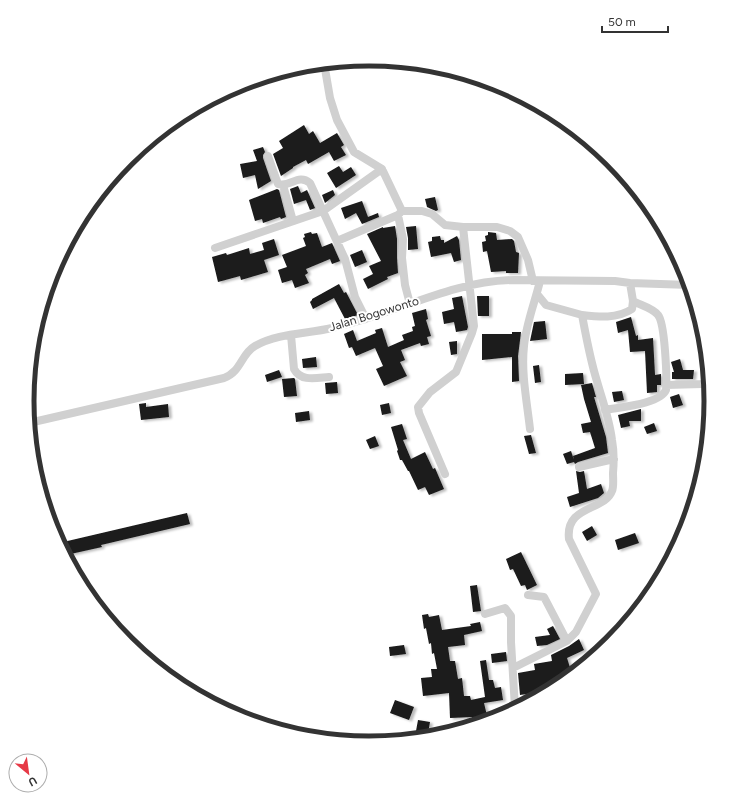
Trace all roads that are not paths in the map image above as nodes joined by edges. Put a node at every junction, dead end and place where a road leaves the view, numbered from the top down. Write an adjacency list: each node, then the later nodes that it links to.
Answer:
1 (325, 68): 3 (street)
2 (268, 156): 4 (street)
3 (382, 169): 5 (street); 6 (street)
4 (283, 185): 5 (street); 7 (street)
5 (323, 211): 7 (street); 9 (street)
6 (400, 213): 8 (street); 9 (street); 17 (street)
7 (293, 222): 10 (street)
8 (463, 227): 11 (street); 13 (street)
9 (337, 241): 19 (street)
10 (215, 248)
11 (536, 281): 12 (street, Jalan Bogowonto); 13 (street, Jalan Bogowonto); 15 (street)
12 (630, 283): 14 (street, Jalan Bogowonto); 16 (street)
13 (470, 284): 17 (street, Jalan Bogowonto); 29 (street)
14 (683, 285)
15 (537, 294): 18 (street); 26 (street)
16 (633, 301): 18 (street); 23 (street)
17 (410, 304): 19 (street, Jalan Bogowonto)
18 (582, 315): 24 (street)
19 (366, 319): 20 (street, Jalan Bogowonto)
20 (291, 335): 21 (street); 25 (street, Jalan Bogowonto)
21 (329, 377)
22 (703, 384): 23 (street)
23 (666, 385): 24 (street)
24 (605, 410): 27 (street)
25 (35, 422)
26 (530, 429)
27 (614, 459): 28 (street); 32 (street)
28 (579, 467)
29 (445, 474)
30 (528, 595): 32 (street)
31 (485, 614): 33 (street)
32 (567, 641): 33 (street)
33 (513, 668): 34 (street)
34 (515, 702)

